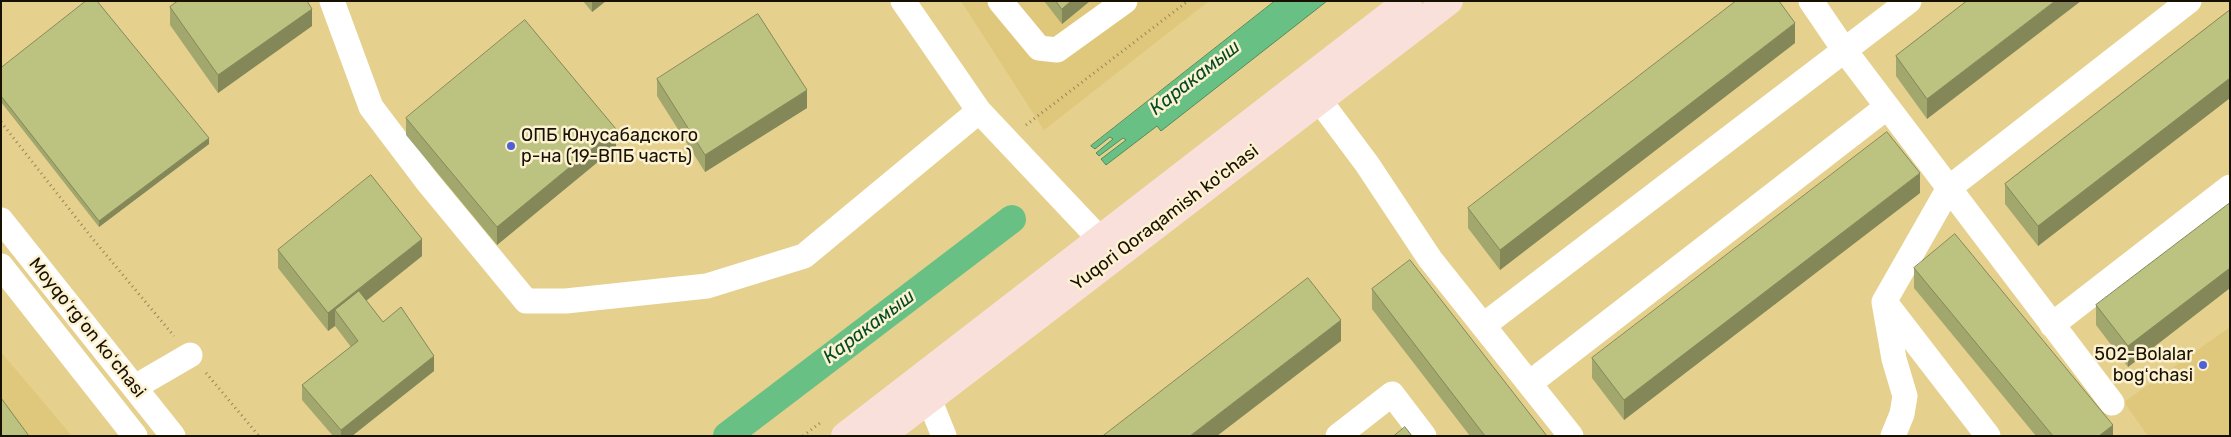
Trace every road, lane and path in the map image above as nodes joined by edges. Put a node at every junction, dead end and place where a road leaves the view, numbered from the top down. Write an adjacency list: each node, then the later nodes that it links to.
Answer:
1 (332, 1): 14 (street)
2 (903, 1): 14 (street)
3 (1000, 1): 4 (street)
4 (1125, 1)
5 (1188, 1): 16 (path)
6 (1408, 1): 12 (main road, Yuqori Qoraqamish ko'chasi)
7 (1449, 1): 12 (main road, Yuqori Qoraqamish ko'chasi)
8 (1811, 1): 11 (street)
9 (1909, 1): 11 (street)
10 (2189, 1): 18 (street)
11 (1845, 52): 13 (street); 23 (street)
12 (1313, 91): 20 (main road, Yuqori Qoraqamish ko'chasi); 23 (street)
13 (1888, 108): 18 (street); 26 (street)
14 (980, 111): 16 (street)
15 (1, 122): 25 (path)
16 (1005, 138): 20 (street)
17 (2230, 187): 24 (street)
18 (1949, 188): 22 (street); 24 (street)
19 (1, 220): 27 (street, Moyqoʻrgʻon koʻchasi)
20 (1108, 248): 28 (main road, Yuqori Qoraqamish ko'chasi)
21 (1, 266): 30 (street, Moyqoʻrgʻon koʻchasi)
22 (1884, 302): 39 (street); 40 (street)
23 (1484, 325): 26 (street)
24 (2052, 325): 29 (street)
25 (190, 355): 27 (street); 32 (path)
26 (1530, 383): 38 (street)
27 (135, 387): 31 (street, Moyqoʻrgʻon koʻchasi)
28 (922, 390): 33 (main road, Yuqori Qoraqamish ko'chasi); 34 (main road, Yuqori Qoraqamish ko'chasi); 35 (street)
29 (2112, 403)
30 (135, 436)
31 (173, 436)
32 (259, 436)
33 (845, 436)
34 (881, 436)
35 (944, 436)
36 (1338, 436): 37 (street)
37 (1424, 436)
38 (1572, 436)
39 (1893, 436)
40 (1988, 436)

